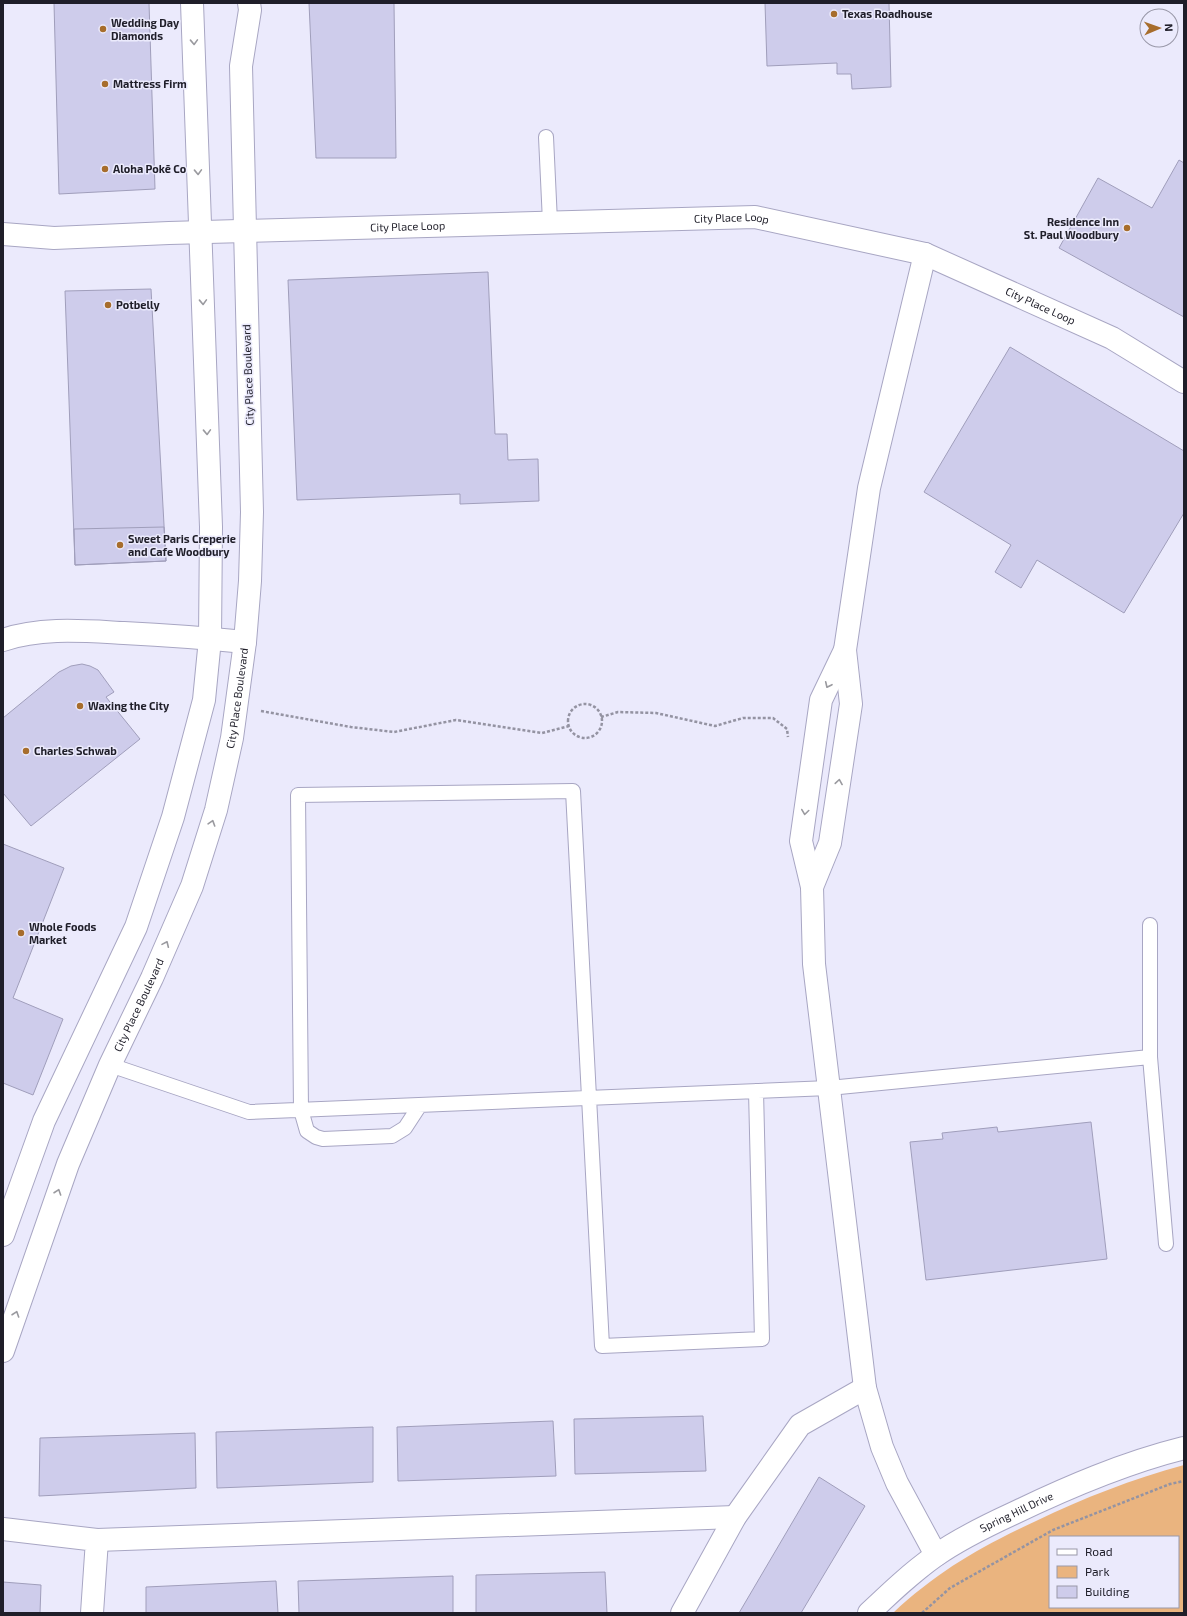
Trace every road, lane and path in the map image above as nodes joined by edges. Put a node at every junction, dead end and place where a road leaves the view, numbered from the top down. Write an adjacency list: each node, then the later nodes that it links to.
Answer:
1 (192, 3): 6 (street, one-way to 6)
2 (249, 3): 5 (street, City Place Boulevard)
3 (546, 137): 4 (lane)
4 (550, 222): 5 (street, City Place Loop); 8 (street, City Place Loop)
5 (244, 231): 6 (street, City Place Loop); 12 (street, City Place Boulevard)
6 (200, 232): 7 (street, City Place Loop); 10 (street, one-way to 10)
7 (3, 234)
8 (925, 254): 9 (street, City Place Loop); 13 (street)
9 (1184, 382)
10 (210, 639): 11 (street); 12 (street); 27 (street)
11 (3, 640)
12 (245, 642): 14 (street, City Place Boulevard)
13 (845, 650): 17 (street, one-way to 17); 18 (street, one-way to 13)
14 (236, 707): 16 (path); 21 (street, City Place Boulevard, one-way to 14)
15 (601, 717): 16 (path); 16 (path); 17 (path)
16 (569, 726)
17 (811, 771): 18 (street, one-way to 18)
18 (812, 887): 22 (street)
19 (1150, 926): 20 (lane)
20 (1150, 1057): 22 (lane); 28 (lane)
21 (110, 1065): 26 (lane); 29 (street, City Place Boulevard, one-way to 21)
22 (829, 1088): 23 (lane); 30 (street)
23 (756, 1091): 24 (lane); 24 (lane)
24 (589, 1098): 25 (lane); 26 (lane)
25 (420, 1105): 26 (lane); 26 (lane)
26 (301, 1110)
27 (3, 1235)
28 (1166, 1244)
29 (3, 1351)
30 (865, 1388): 33 (street); 36 (street)
31 (1184, 1448): 36 (street, Spring Hill Drive)
32 (1184, 1481): 40 (path)
33 (735, 1517): 35 (street); 38 (street)
34 (3, 1529): 35 (street)
35 (97, 1540): 37 (street)
36 (936, 1555): 39 (street, Spring Hill Drive)
37 (92, 1613)
38 (682, 1613)
39 (869, 1613)
40 (922, 1613)

